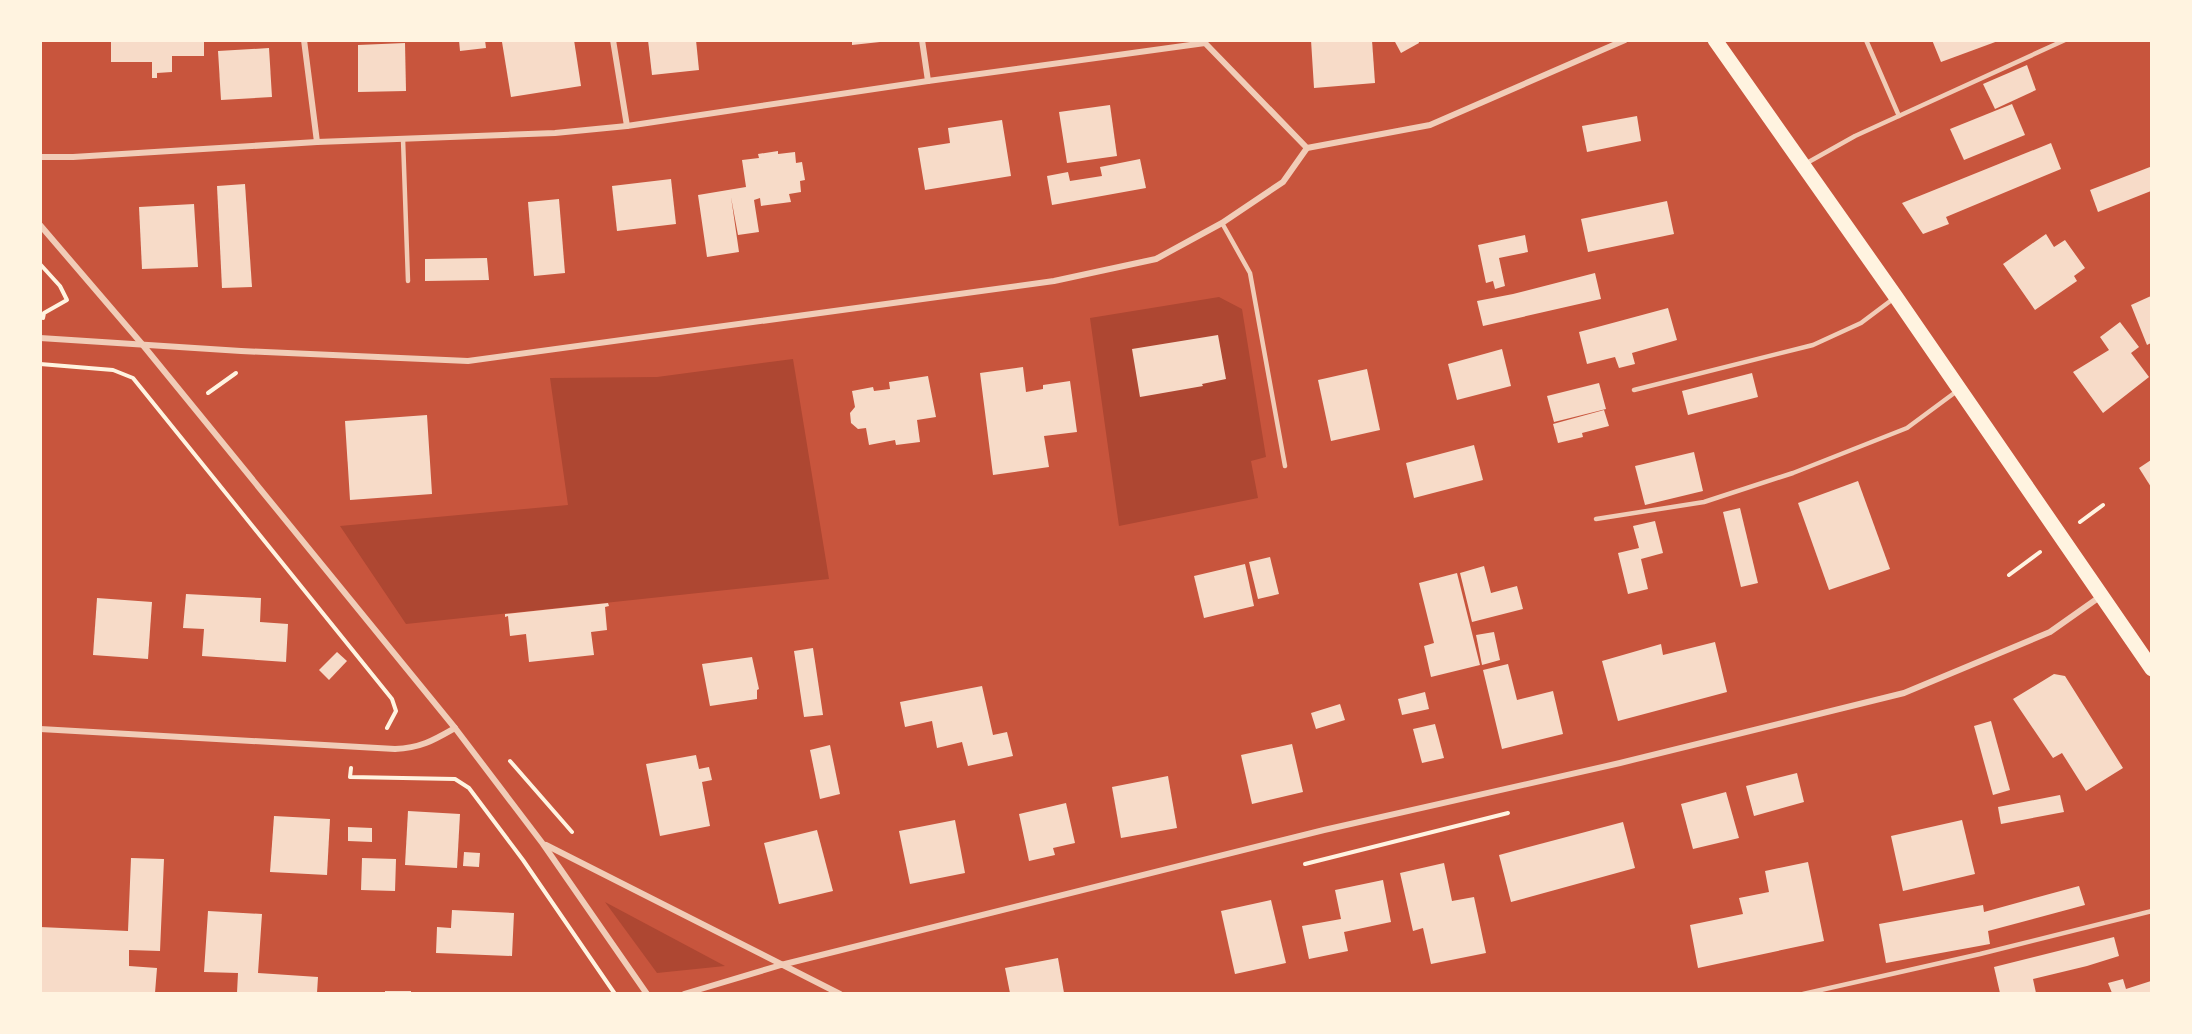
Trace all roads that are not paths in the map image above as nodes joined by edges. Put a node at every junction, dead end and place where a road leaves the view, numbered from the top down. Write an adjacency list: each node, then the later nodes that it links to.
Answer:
1 (304, 40): 13 (street)
2 (613, 40): 11 (street)
3 (922, 40): 9 (street)
4 (1625, 40): 14 (street)
5 (1715, 40): 16 (main road)
6 (1866, 40): 10 (lane)
7 (2065, 40): 10 (lane)
8 (1206, 42): 9 (street); 14 (street)
9 (928, 81): 11 (street)
10 (1899, 116): 16 (lane)
11 (627, 126): 12 (street)
12 (403, 139): 13 (street); 19 (lane)
13 (317, 142): 15 (street)
14 (1307, 148): 17 (street)
15 (40, 157)
16 (1803, 165): 20 (main road)
17 (1222, 223): 22 (street); 25 (lane)
18 (40, 225): 22 (street)
19 (408, 281)
20 (1896, 297): 23 (lane); 24 (main road)
21 (40, 338): 22 (street)
22 (142, 345): 29 (street)
23 (1634, 390)
24 (1959, 390): 26 (lane); 27 (main road)
25 (1285, 466)
26 (1596, 519)
27 (2101, 596): 28 (main road); 33 (street)
28 (2151, 669)
29 (455, 728): 30 (street); 31 (street)
30 (40, 729)
31 (543, 844): 33 (street); 34 (street)
32 (2151, 911): 37 (lane)
33 (781, 965): 35 (street); 36 (street)
34 (647, 993)
35 (684, 993)
36 (840, 993)
37 (1803, 993)

